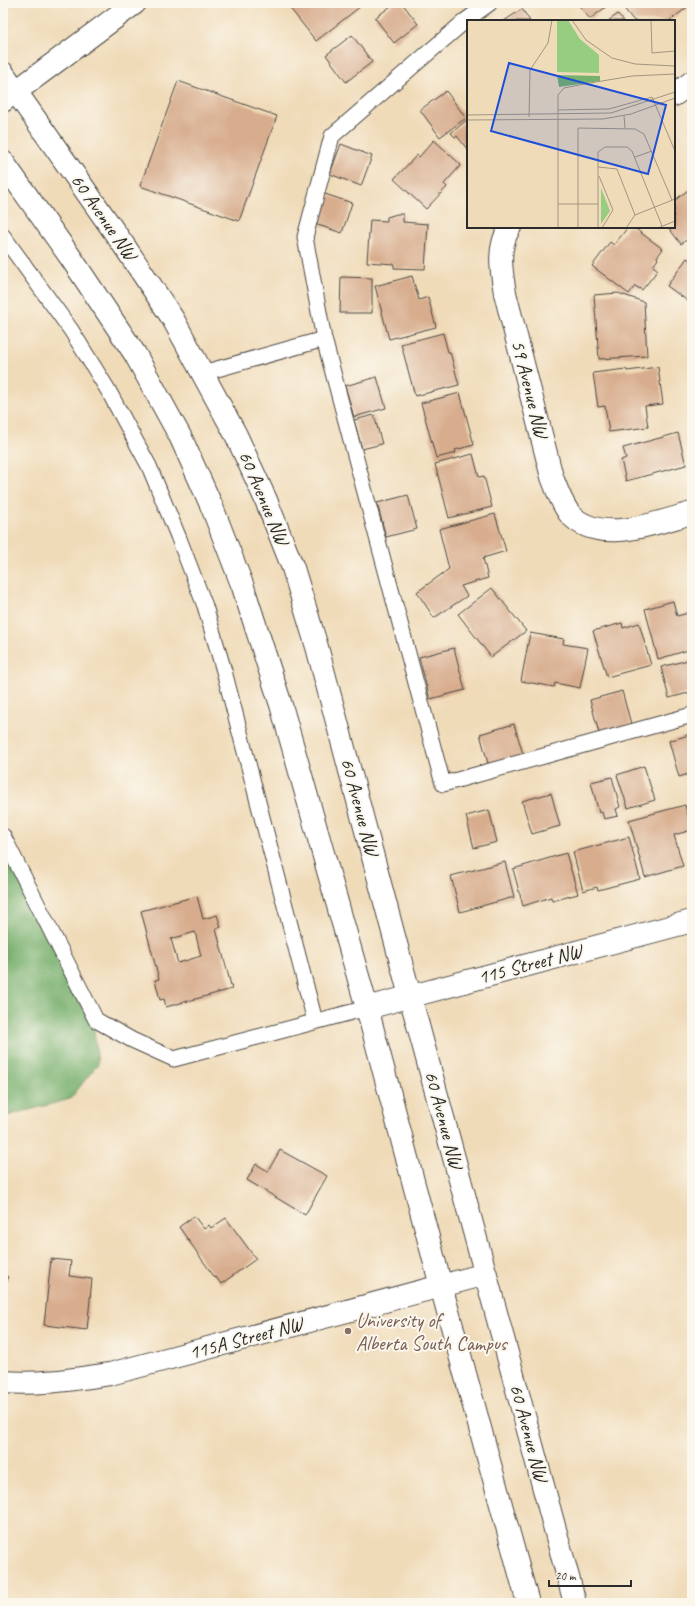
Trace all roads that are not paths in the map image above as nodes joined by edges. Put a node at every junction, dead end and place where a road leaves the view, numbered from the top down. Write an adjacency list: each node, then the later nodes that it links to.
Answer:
1 (135, 3): 8 (street)
2 (490, 3): 3 (lane)
3 (470, 20)
4 (467, 23): 12 (lane)
5 (3, 73): 8 (street, 60 Avenue NW)
6 (692, 82): 7 (street)
7 (675, 94)
8 (9, 96): 13 (street, 60 Avenue NW)
9 (3, 162): 19 (street)
10 (506, 235): 14 (street, 59 Avenue NW)
11 (3, 236): 20 (lane)
12 (324, 339): 13 (lane); 15 (lane)
13 (203, 372): 18 (street, 60 Avenue NW)
14 (692, 513)
15 (692, 715)
16 (3, 836): 20 (lane)
17 (692, 921): 18 (street, 115 Street NW)
18 (410, 996): 19 (street, 115 Street NW); 21 (street, 60 Avenue NW)
19 (367, 1008): 20 (lane); 22 (street)
20 (315, 1021)
21 (486, 1274): 22 (street, 115A Street NW); 25 (street, 60 Avenue NW)
22 (441, 1286): 23 (street, 115A Street NW); 24 (street)
23 (3, 1382)
24 (528, 1603)
25 (575, 1603)

